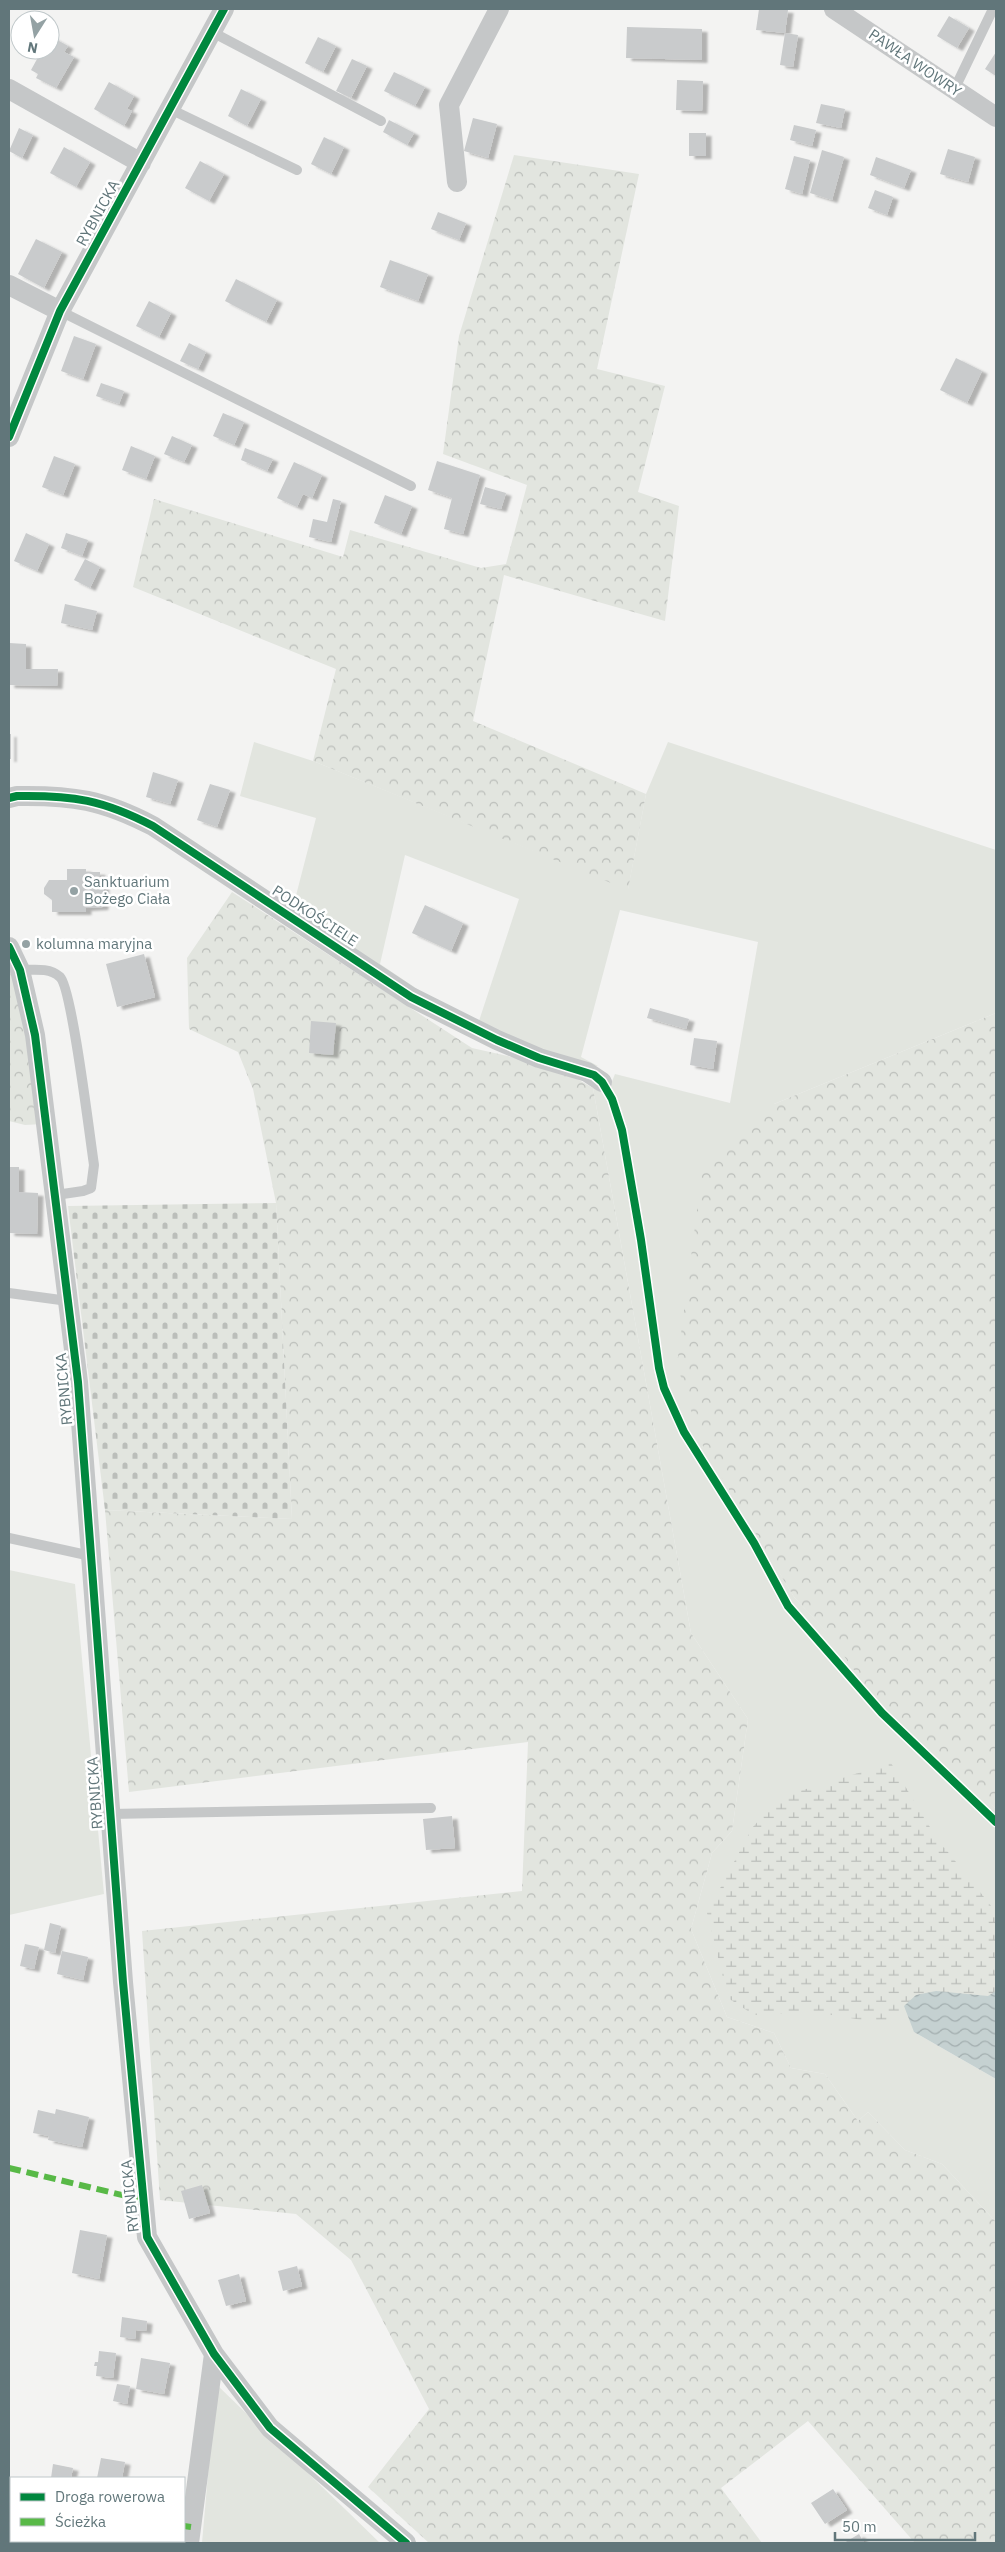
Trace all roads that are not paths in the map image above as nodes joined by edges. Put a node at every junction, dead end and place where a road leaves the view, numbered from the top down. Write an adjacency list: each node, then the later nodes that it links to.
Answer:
1 (224, 9): 5 (street, RYBNICKA)
2 (499, 9): 13 (street)
3 (834, 9): 7 (street, PAWŁA WOWRY)
4 (993, 9): 7 (lane)
5 (212, 32): 8 (street, RYBNICKA); 10 (lane)
6 (9, 89): 11 (street)
7 (954, 90): 9 (street, PAWŁA WOWRY)
8 (170, 109): 11 (street, RYBNICKA); 12 (lane)
9 (996, 117)
10 (382, 121)
11 (141, 163): 15 (street, RYBNICKA)
12 (297, 170)
13 (457, 182)
14 (9, 285): 15 (street)
15 (60, 311): 16 (street, RYBNICKA); 17 (lane)
16 (9, 437)
17 (411, 486)
18 (9, 798): 21 (street, PODKOŚCIELE)
19 (9, 946): 20 (street, RYBNICKA)
20 (20, 970): 22 (street, RYBNICKA); 22 (lane)
21 (602, 1082)
22 (56, 1195): 24 (street, RYBNICKA)
23 (9, 1293): 24 (lane)
24 (68, 1301): 26 (street, RYBNICKA)
25 (9, 1538): 26 (lane)
26 (91, 1556): 28 (street, RYBNICKA)
27 (432, 1808): 28 (lane)
28 (110, 1814): 29 (street, RYBNICKA)
29 (214, 2354): 30 (street); 31 (street, RYBNICKA)
30 (189, 2543)
31 (406, 2543)

